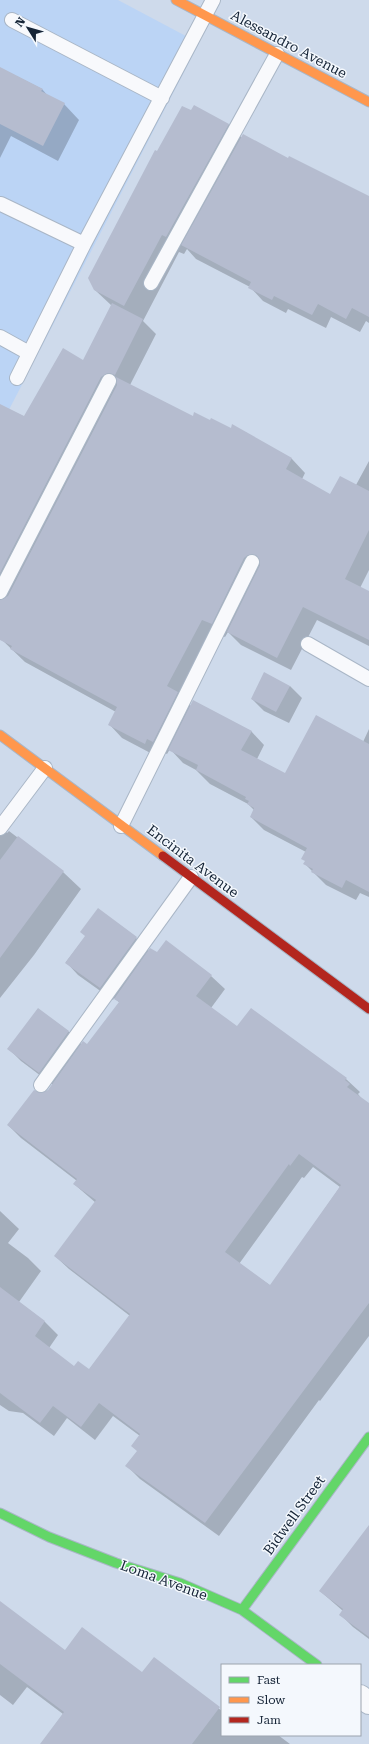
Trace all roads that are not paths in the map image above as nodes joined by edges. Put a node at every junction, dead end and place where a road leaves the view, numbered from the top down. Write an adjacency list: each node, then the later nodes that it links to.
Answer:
1 (176, 0): 3 (street, Alessandro Avenue)
2 (213, 0): 3 (lane)
3 (205, 16): 5 (street, Alessandro Avenue); 6 (lane)
4 (12, 20): 6 (lane)
5 (277, 54): 7 (street, Alessandro Avenue); 10 (lane)
6 (162, 98): 9 (lane)
7 (369, 102)
8 (1, 204): 9 (lane)
9 (84, 244): 12 (lane)
10 (151, 283)
11 (0, 337): 12 (lane)
12 (30, 353): 13 (lane)
13 (18, 378)
14 (109, 381): 16 (lane)
15 (252, 562): 21 (lane)
16 (0, 592)
17 (308, 644): 18 (lane)
18 (369, 678)
19 (0, 735): 20 (street, Encinita Avenue)
20 (45, 768): 21 (street, Encinita Avenue); 22 (lane)
21 (121, 826): 23 (street, Encinita Avenue)
22 (0, 828)
23 (191, 877): 24 (street, Encinita Avenue); 25 (lane)
24 (369, 1010)
25 (41, 1084)
26 (369, 1438): 28 (street, Bidwell Street)
27 (0, 1513): 28 (street, Loma Avenue)
28 (242, 1610): 29 (street, Loma Avenue)
29 (316, 1664)
30 (361, 1697): 31 (street)
31 (369, 1703)

